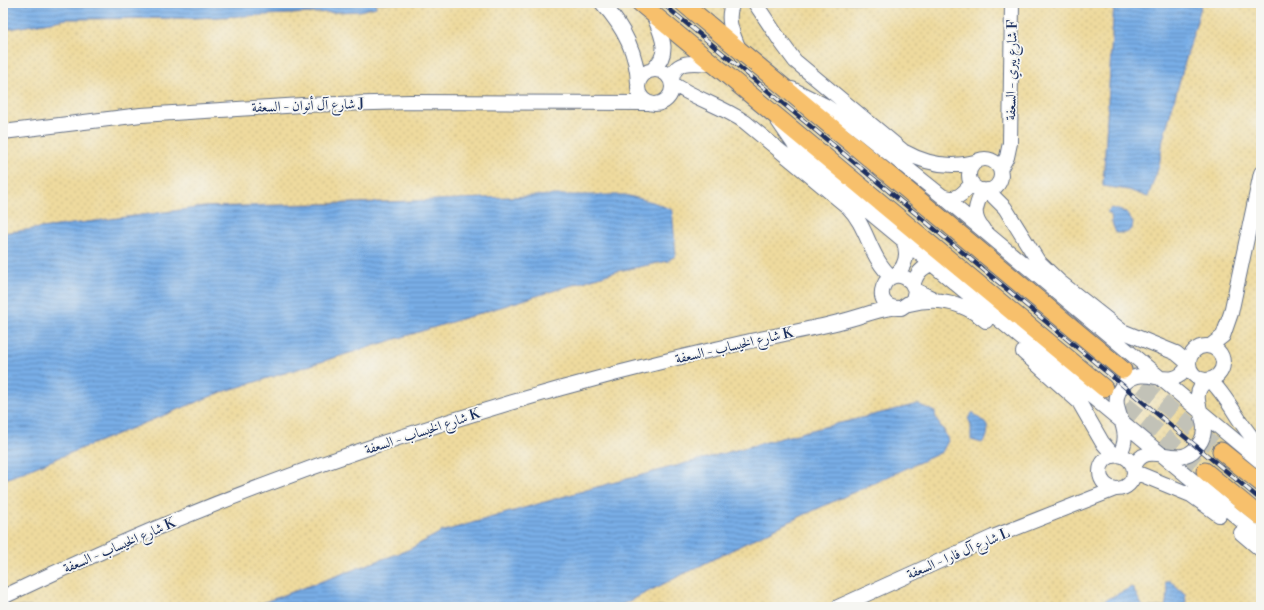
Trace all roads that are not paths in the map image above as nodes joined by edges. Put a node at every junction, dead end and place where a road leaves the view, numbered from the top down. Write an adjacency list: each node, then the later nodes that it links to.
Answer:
1 (602, 3): 9 (street)
2 (640, 3): 7 (main road)
3 (683, 3): 8 (main road)
4 (733, 3): 8 (street)
5 (1012, 3): 21 (street, شارع يبري - السعفة F)
6 (758, 5): 24 (street)
7 (653, 14): 10 (main road); 11 (street)
8 (739, 49): 14 (main road)
9 (632, 51): 11 (street); 13 (street)
10 (712, 64): 12 (street); 19 (main road)
11 (652, 70): 12 (street); 13 (street)
12 (672, 82): 15 (street); 16 (street)
13 (638, 85): 17 (street); 18 (street)
14 (782, 85): 28 (street); 47 (main road)
15 (699, 99): 16 (street); 32 (street)
16 (667, 100): 18 (street)
17 (615, 103): 18 (street, شارع آل أنوان - السعفة J); 20 (street, شارع آل أنوان - السعفة J)
18 (650, 103)
19 (774, 114): 31 (street); 50 (main road)
20 (3, 132)
21 (1010, 136): 22 (street, شارع يبري - السعفة F); 26 (street, شارع يبري - السعفة F)
22 (989, 159): 23 (street); 26 (street)
23 (975, 162): 24 (street); 27 (street)
24 (940, 165): 27 (street)
25 (1261, 173): 39 (street)
26 (1000, 175): 27 (street); 29 (street)
27 (978, 185): 28 (street); 29 (street); 30 (street)
28 (942, 196): 30 (street)
29 (1010, 216): 43 (street)
30 (988, 236): 48 (street)
31 (903, 240): 33 (street); 34 (street)
32 (877, 258): 34 (street); 36 (street)
33 (932, 264): 35 (street); 53 (street)
34 (893, 276): 35 (street); 36 (street)
35 (914, 288): 37 (street); 38 (street)
36 (882, 291): 40 (street); 41 (street, شارع الخيساب - السعفة K)
37 (937, 300): 38 (street); 54 (street)
38 (909, 304): 40 (street)
39 (1233, 304): 42 (street); 46 (street)
40 (892, 308): 41 (street, شارع الخيساب - السعفة K)
41 (857, 316): 71 (street, شارع الخيساب - السعفة K)
42 (1210, 346): 44 (street); 46 (street)
43 (1167, 349): 44 (street); 45 (street)
44 (1195, 349): 45 (street)
45 (1188, 364): 48 (street); 49 (street)
46 (1222, 366): 49 (street); 51 (street)
47 (1123, 370)
48 (1162, 379): 52 (street); 53 (street)
49 (1209, 380): 51 (street); 52 (street)
50 (1104, 388)
51 (1228, 400): 55 (street)
52 (1201, 412): 57 (street); 59 (street)
53 (1122, 420): 57 (street); 58 (street)
54 (1099, 437): 58 (street); 61 (street)
55 (1261, 447)
56 (1221, 451): 64 (main road)
57 (1160, 454): 60 (street); 69 (street)
58 (1117, 455): 60 (street); 61 (street)
59 (1261, 462)
60 (1134, 469): 63 (street); 65 (street)
61 (1102, 471): 66 (street); 67 (street, شارع آل فارا - السعفة L)
62 (1205, 471): 68 (main road)
63 (1161, 483): 65 (street); 70 (street)
64 (1261, 483)
65 (1129, 485): 66 (street)
66 (1116, 490): 67 (street, شارع آل فارا - السعفة L)
67 (1080, 503): 72 (street, شارع آل فارا - السعفة L)
68 (1261, 517)
69 (1261, 537)
70 (1261, 550)
71 (3, 596)
72 (838, 607)

